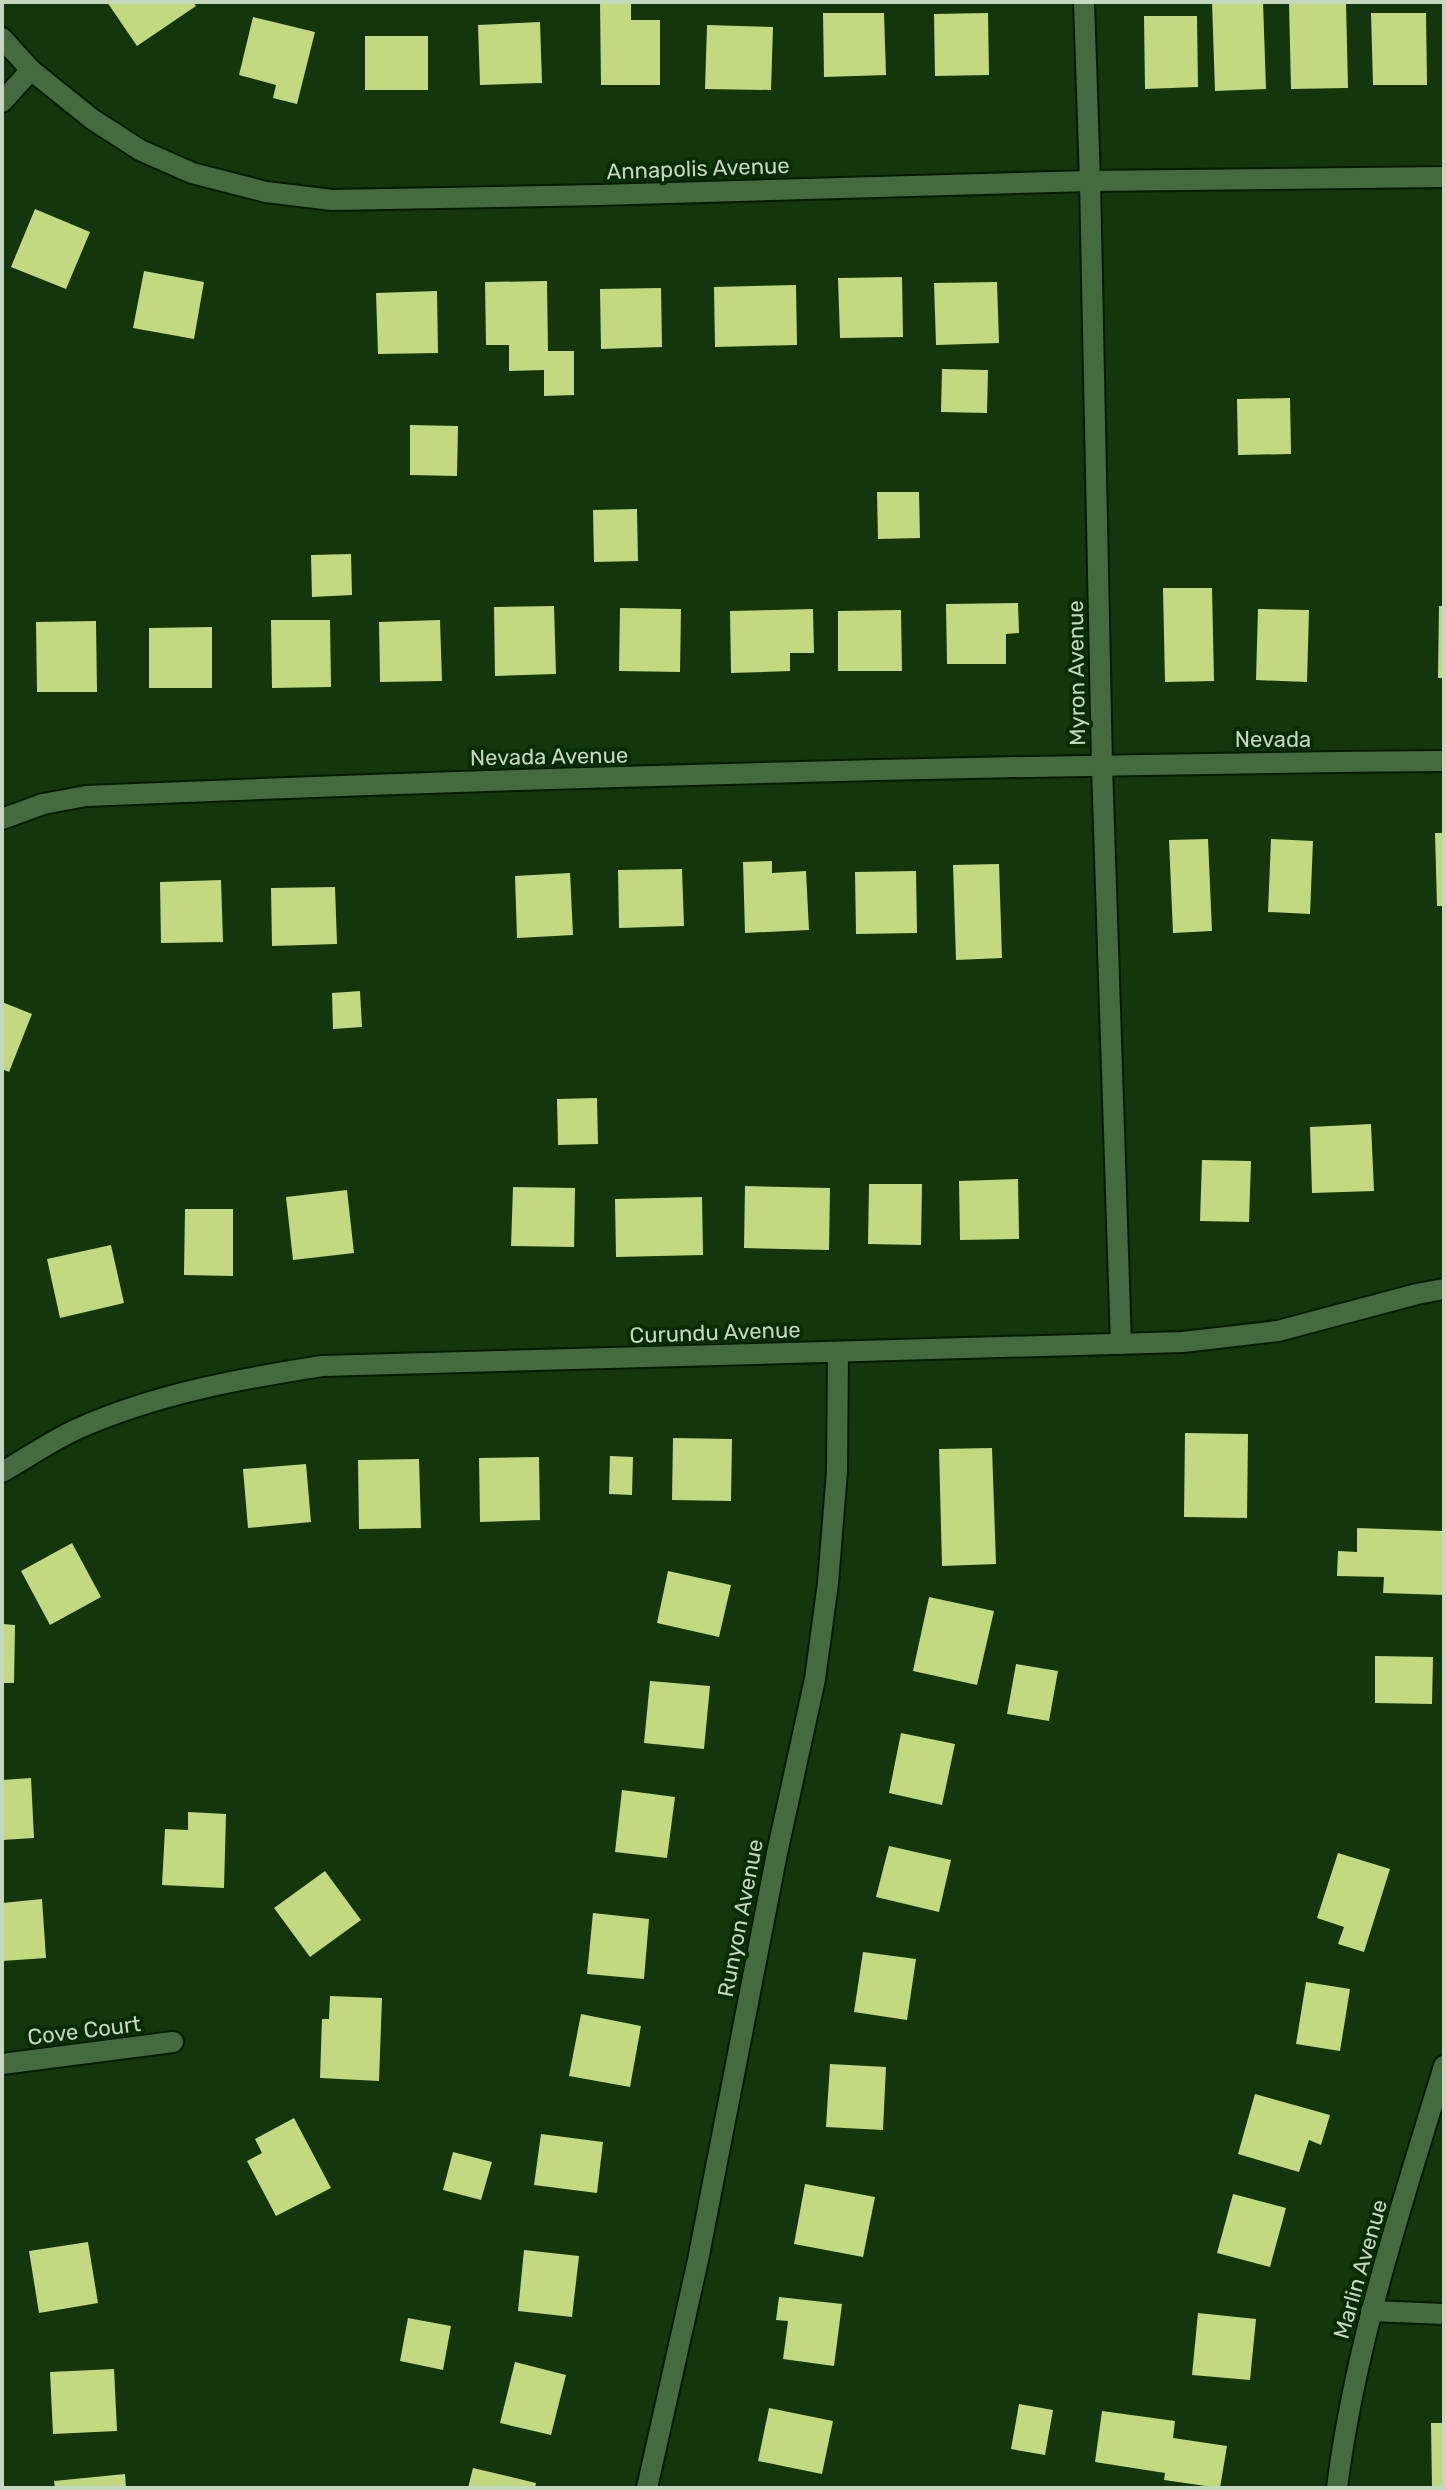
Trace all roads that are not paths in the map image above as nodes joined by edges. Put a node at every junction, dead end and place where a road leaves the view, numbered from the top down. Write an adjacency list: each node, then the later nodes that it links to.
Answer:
1 (1084, 2): 6 (street, Myron Avenue)
2 (2, 38): 3 (street, Annapolis Avenue)
3 (31, 70): 4 (street); 6 (street, Annapolis Avenue)
4 (2, 102)
5 (1444, 177): 6 (street, Annapolis Avenue)
6 (1090, 181): 8 (street, Myron Avenue)
7 (1444, 761): 8 (street, Nevada)
8 (1102, 766): 9 (street, Nevada Avenue); 11 (street, Myron Avenue)
9 (2, 819)
10 (1444, 1289): 11 (street, Curundu Avenue)
11 (1121, 1344): 12 (street, Curundu Avenue)
12 (838, 1352): 13 (street, Curundu Avenue); 19 (street, Runyon Avenue)
13 (2, 1472)
14 (173, 2042): 15 (street, Cove Court)
15 (2, 2064)
16 (1444, 2066): 17 (street, Marlin Avenue)
17 (1371, 2311): 18 (street); 20 (street, Marlin Avenue)
18 (1444, 2314)
19 (647, 2488)
20 (1337, 2488)

